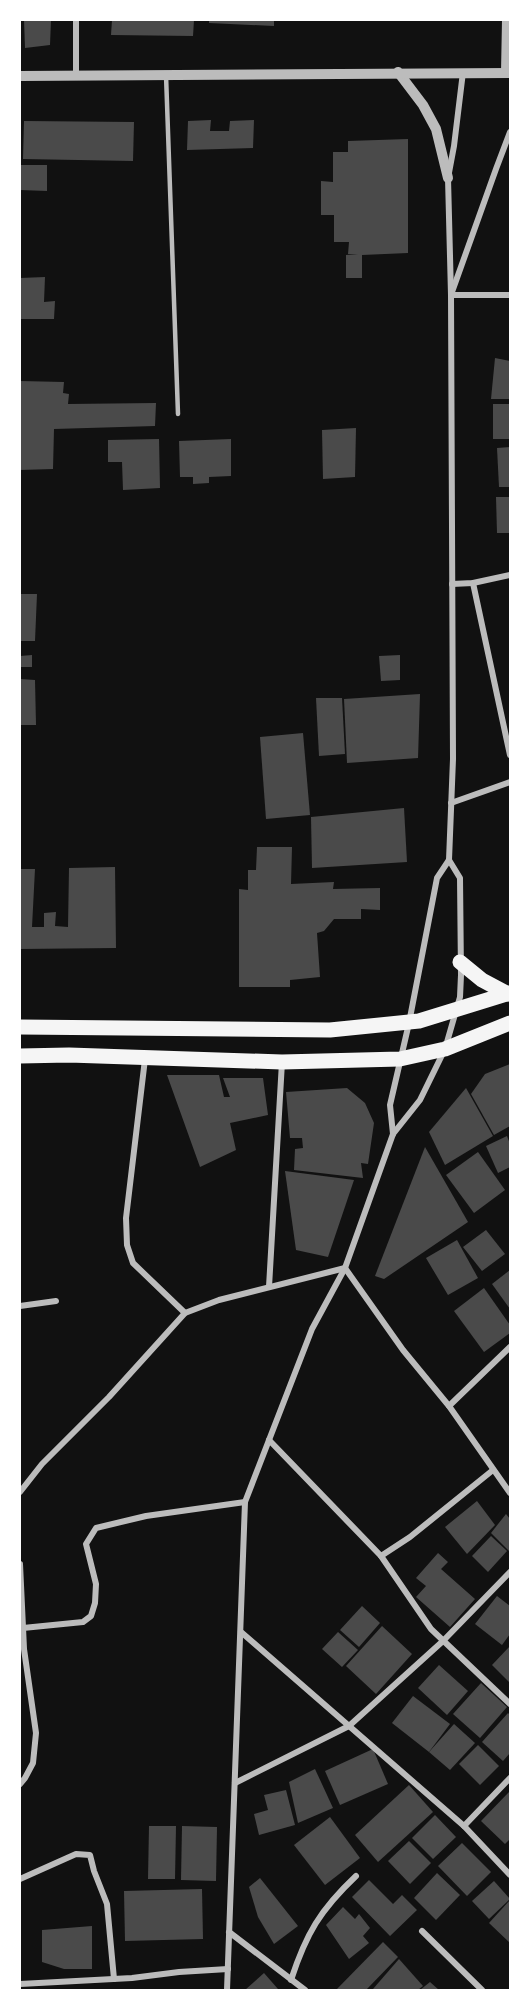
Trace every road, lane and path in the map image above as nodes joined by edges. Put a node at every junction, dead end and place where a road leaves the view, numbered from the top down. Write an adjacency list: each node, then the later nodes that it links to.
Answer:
1 (76, 20): 6 (street)
2 (507, 20): 5 (street)
3 (398, 72): 4 (street); 7 (street); 10 (street)
4 (463, 72): 5 (street); 10 (street)
5 (508, 72)
6 (76, 75): 7 (street); 8 (street)
7 (166, 75): 13 (lane)
8 (20, 76)
9 (510, 132): 11 (street)
10 (448, 178): 11 (street)
11 (451, 295): 12 (street); 16 (street)
12 (510, 295)
13 (178, 414)
14 (510, 575): 15 (street)
15 (473, 583): 16 (street); 17 (street)
16 (452, 584): 19 (street)
17 (510, 755)
18 (510, 782): 19 (street)
19 (451, 803): 20 (street)
20 (449, 860): 21 (street); 24 (street)
21 (460, 962): 22 (main road); 23 (street)
22 (509, 994): 23 (main road)
23 (457, 1010): 24 (main road); 27 (street)
24 (409, 1023): 26 (main road); 30 (street)
25 (510, 1023): 27 (main road)
26 (20, 1027)
27 (445, 1048): 30 (main road); 32 (street)
28 (20, 1056): 29 (main road)
29 (145, 1058): 31 (main road); 37 (street)
30 (400, 1059): 31 (main road); 32 (street)
31 (282, 1062): 34 (street)
32 (393, 1134): 33 (street)
33 (345, 1268): 34 (street); 39 (street); 40 (street)
34 (269, 1287): 37 (street)
35 (56, 1301): 36 (street)
36 (20, 1306)
37 (184, 1313): 43 (street)
38 (510, 1347): 39 (street)
39 (449, 1406): 41 (street)
40 (269, 1440): 44 (street); 45 (street)
41 (493, 1470): 42 (street); 45 (street)
42 (510, 1491)
43 (20, 1492)
44 (245, 1502): 48 (street); 49 (street)
45 (381, 1556): 50 (street)
46 (20, 1564): 48 (street)
47 (510, 1572): 50 (street)
48 (23, 1628): 51 (street)
49 (241, 1632): 53 (street); 55 (street)
50 (443, 1641): 52 (street); 53 (street)
51 (22, 1650): 56 (street)
52 (510, 1704)
53 (349, 1726): 55 (street); 57 (street)
54 (510, 1778): 57 (street)
55 (235, 1783): 62 (street)
56 (20, 1784)
57 (464, 1826): 58 (street)
58 (510, 1875)
59 (356, 1876): 65 (street)
60 (20, 1879): 64 (street)
61 (422, 1931): 69 (street)
62 (229, 1932): 63 (street); 65 (street)
63 (228, 1969): 64 (street); 67 (street)
64 (114, 1979): 66 (street)
65 (291, 1980): 68 (street)
66 (20, 1984)
67 (227, 1990)
68 (305, 1990)
69 (482, 1990)

